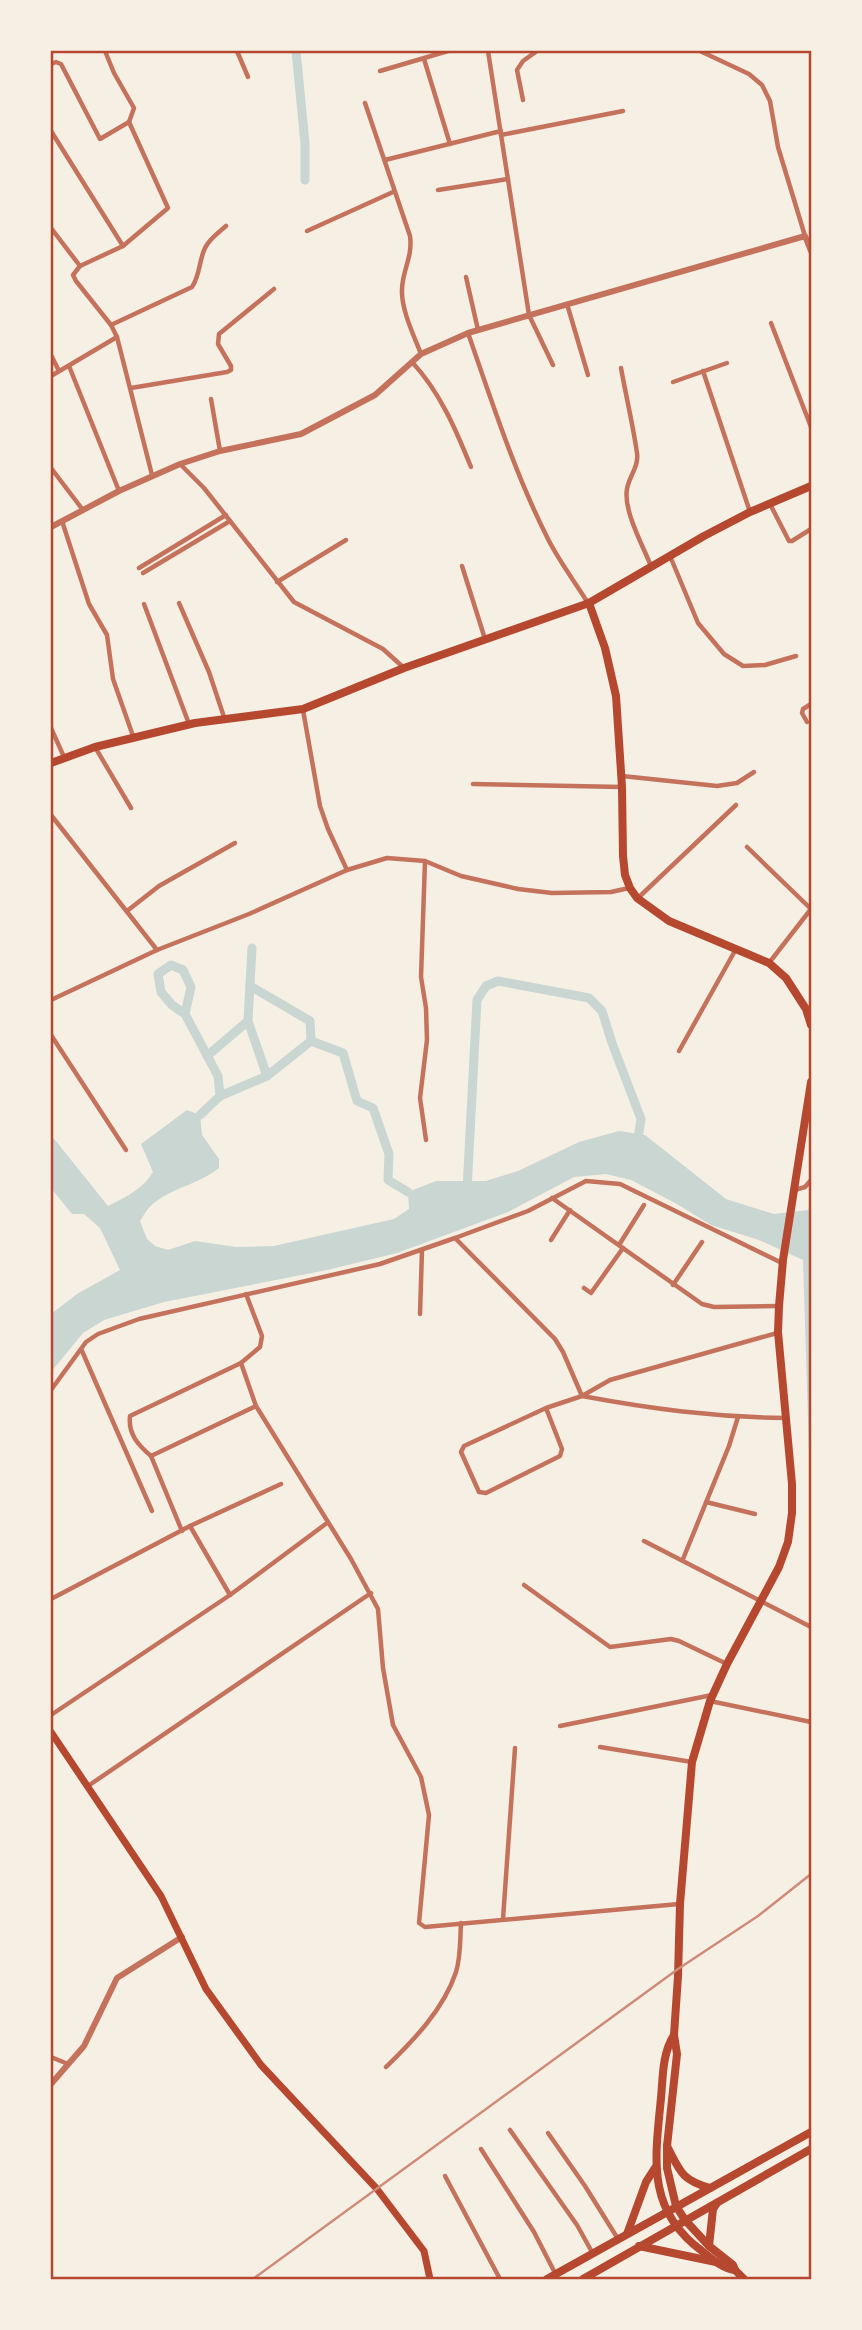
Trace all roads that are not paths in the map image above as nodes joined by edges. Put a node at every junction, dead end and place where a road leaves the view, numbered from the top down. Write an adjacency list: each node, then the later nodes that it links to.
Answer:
1 (105, 51): 14 (street)
2 (237, 51): 10 (street)
3 (448, 51): 7 (street)
4 (488, 51): 16 (street)
5 (537, 51): 11 (street)
6 (700, 51): 25 (street)
7 (424, 59): 9 (street); 17 (street)
8 (51, 64): 14 (street)
9 (380, 71)
10 (248, 77)
11 (523, 100)
12 (365, 103): 18 (street)
13 (623, 111): 16 (street)
14 (128, 122): 26 (street)
15 (51, 131): 26 (street)
16 (501, 133): 17 (street); 19 (street)
17 (450, 144): 18 (street)
18 (385, 160): 21 (street)
19 (508, 179): 20 (street); 32 (street)
20 (438, 190)
21 (393, 192): 24 (street); 38 (street)
22 (226, 226): 34 (street)
23 (51, 228): 28 (street)
24 (307, 231)
25 (805, 236): 27 (street); 31 (street)
26 (123, 246): 28 (street)
27 (811, 251)
28 (80, 266): 34 (street)
29 (466, 277): 35 (street)
30 (274, 289): 50 (street)
31 (567, 304): 32 (street); 47 (street)
32 (529, 315): 35 (street); 42 (street)
33 (771, 323): 52 (street)
34 (111, 325): 37 (street)
35 (478, 330): 36 (street)
36 (468, 333): 38 (street); 74 (street)
37 (117, 337): 43 (street); 50 (street)
38 (421, 354): 40 (street)
39 (51, 355): 45 (street)
40 (412, 362): 53 (street); 55 (street)
41 (727, 363): 46 (street)
42 (553, 365)
43 (69, 366): 45 (street); 59 (street)
44 (621, 368): 71 (street)
45 (59, 371): 48 (street)
46 (703, 371): 49 (street); 62 (street)
47 (588, 375)
48 (51, 376)
49 (673, 382)
50 (131, 388): 57 (street)
51 (211, 399): 53 (street)
52 (811, 426)
53 (220, 450): 54 (street)
54 (180, 464): 57 (street); 63 (street)
55 (471, 467)
56 (51, 468): 61 (street)
57 (152, 475): 59 (street)
58 (811, 486): 60 (main road)
59 (119, 491): 61 (street)
60 (770, 504): 62 (main road); 67 (street)
61 (82, 510): 65 (street)
62 (750, 512): 69 (main road)
63 (226, 515): 64 (street); 64 (street)
64 (230, 520): 72 (street)
65 (62, 521): 66 (street); 85 (street)
66 (51, 527)
67 (811, 530)
68 (346, 540): 72 (street)
69 (670, 556): 71 (main road); 77 (street)
70 (462, 566): 76 (street)
71 (652, 566): 74 (main road)
72 (277, 582): 78 (street)
73 (179, 603): 81 (street)
74 (589, 603): 76 (main road); 90 (main road)
75 (144, 604): 83 (street)
76 (485, 640): 78 (main road)
77 (796, 656)
78 (404, 668): 80 (main road)
79 (811, 704): 82 (street)
80 (303, 709): 81 (main road); 99 (street)
81 (225, 719): 83 (main road)
82 (807, 722)
83 (189, 724): 85 (main road)
84 (51, 728): 87 (street)
85 (133, 736): 86 (main road)
86 (95, 747): 87 (main road); 94 (street)
87 (65, 758): 88 (main road)
88 (51, 763)
89 (754, 772): 90 (street)
90 (621, 776): 92 (main road)
91 (473, 785): 92 (street)
92 (622, 787): 100 (main road)
93 (736, 804): 101 (street)
94 (131, 808)
95 (51, 815): 103 (street)
96 (235, 843): 103 (street)
97 (747, 847): 102 (street)
98 (425, 861): 99 (street); 100 (street); 112 (street)
99 (347, 870): 105 (street)
100 (630, 888): 101 (main road)
101 (637, 898): 104 (main road)
102 (811, 908): 106 (street)
103 (127, 911): 105 (street)
104 (736, 949): 106 (main road); 110 (street)
105 (158, 950): 107 (street)
106 (769, 963): 108 (main road)
107 (51, 1000)
108 (811, 1025)
109 (51, 1035): 113 (street)
110 (679, 1051)
111 (811, 1082): 115 (main road)
112 (426, 1140)
113 (126, 1150)
114 (811, 1180): 115 (street)
115 (794, 1191): 124 (main road)
116 (551, 1197): 118 (street); 119 (street); 124 (street)
117 (644, 1205): 122 (street)
118 (570, 1210): 120 (street); 122 (street)
119 (455, 1238): 123 (street); 134 (street)
120 (551, 1240)
121 (702, 1242): 125 (street)
122 (621, 1247): 125 (street); 126 (street)
123 (422, 1250): 127 (street); 129 (street)
124 (783, 1262): 128 (main road)
125 (673, 1285): 128 (street)
126 (584, 1288)
127 (246, 1294): 131 (street); 132 (street)
128 (779, 1306): 130 (main road)
129 (420, 1314)
130 (778, 1332): 134 (street); 138 (main road)
131 (82, 1350): 133 (street); 142 (street)
132 (241, 1363): 135 (street); 139 (street)
133 (51, 1390)
134 (582, 1396): 136 (street); 137 (street)
135 (256, 1406): 139 (street); 144 (street)
136 (546, 1408): 136 (street)
137 (738, 1418): 138 (street); 141 (street)
138 (784, 1418): 153 (main road)
139 (151, 1456): 146 (street)
140 (281, 1484): 145 (street)
141 (706, 1502): 143 (street); 148 (street)
142 (152, 1511)
143 (755, 1514)
144 (327, 1523): 150 (street); 151 (street)
145 (190, 1526): 146 (street); 151 (street)
146 (182, 1531): 152 (street)
147 (644, 1541): 148 (street)
148 (683, 1559): 153 (street)
149 (524, 1585): 155 (street)
150 (370, 1593): 164 (street); 167 (street)
151 (230, 1595): 157 (street)
152 (51, 1599)
153 (762, 1600): 154 (street); 155 (main road)
154 (811, 1627)
155 (727, 1664): 156 (main road)
156 (711, 1698): 158 (street); 159 (street); 163 (main road)
157 (51, 1716)
158 (811, 1722)
159 (560, 1727)
160 (51, 1732): 164 (main road)
161 (600, 1746): 163 (street)
162 (515, 1748): 166 (street)
163 (692, 1762): 165 (main road)
164 (87, 1787): 168 (main road)
165 (680, 1904): 166 (street); 169 (main road)
166 (503, 1919): 167 (street)
167 (461, 1923): 172 (street)
168 (182, 1937): 171 (street); 196 (main road)
169 (674, 2035): 177 (main road); 180 (main road)
170 (51, 2057): 171 (street)
171 (68, 2064): 173 (street)
172 (386, 2067)
173 (51, 2084)
174 (510, 2130): 192 (street)
175 (811, 2132): 182 (main road)
176 (548, 2133): 189 (street)
177 (667, 2146): 182 (main road); 184 (main road)
178 (481, 2149): 195 (street)
179 (811, 2149): 183 (main road)
180 (655, 2168): 185 (main road); 188 (main road)
181 (445, 2176): 197 (street)
182 (710, 2188): 184 (main road)
183 (717, 2203): 186 (main road); 191 (main road)
184 (676, 2206): 185 (main road); 186 (main road)
185 (667, 2211): 187 (main road); 188 (main road)
186 (685, 2220): 187 (main road); 191 (main road)
187 (676, 2225): 190 (main road); 193 (main road)
188 (627, 2234): 189 (main road)
189 (618, 2239): 192 (main road)
190 (639, 2246): 193 (main road); 199 (main road)
191 (709, 2246): 194 (main road)
192 (593, 2253): 195 (main road)
193 (716, 2262): 194 (main road)
194 (735, 2270): 200 (main road)
195 (556, 2274): 198 (main road)
196 (430, 2279)
197 (500, 2279)
198 (547, 2279)
199 (583, 2279)
200 (744, 2279)

